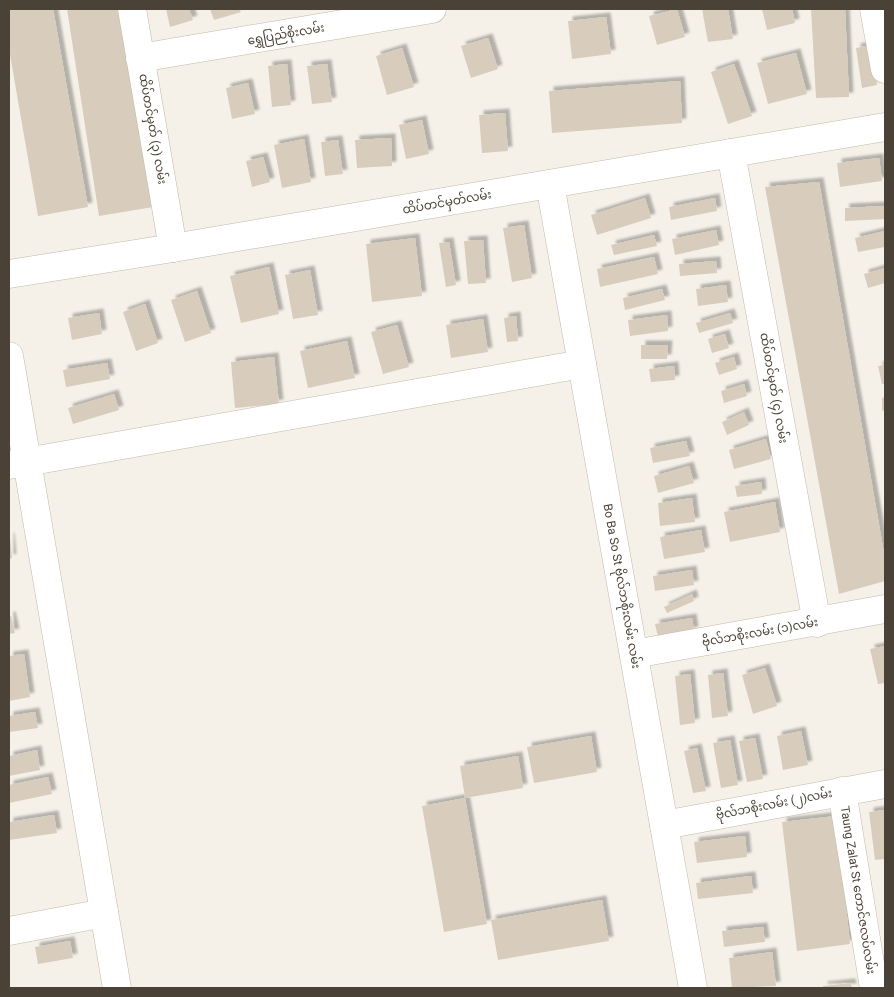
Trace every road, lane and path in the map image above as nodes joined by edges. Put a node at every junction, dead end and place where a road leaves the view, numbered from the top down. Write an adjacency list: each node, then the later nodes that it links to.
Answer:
1 (132, 9): 4 (street, ထိပ်တင်မှတ် (၃) လမ်း)
2 (432, 9): 4 (street, ရွှေပြည်စိုးလမ်း)
3 (874, 9): 5 (street)
4 (140, 58): 9 (street, ထိပ်တင်မှတ် (၃) လမ်း)
5 (885, 69)
6 (885, 127): 7 (street, ထိပ်တင်မှတ်လမ်း)
7 (731, 153): 8 (street, ထိပ်တင်မှတ်လမ်း); 15 (street, ထိပ်တင်မှတ် (၄) လမ်း)
8 (550, 184): 9 (street, ထိပ်တင်မှတ်လမ်း); 12 (street, Bo Ba So St ဗိုလ်ဘစိုးလမ်း လမ်း)
9 (174, 248): 10 (street, ထိပ်တင်မှတ်လမ်း)
10 (9, 274)
11 (9, 356): 13 (street)
12 (582, 364): 13 (street); 16 (street, Bo Ba So St ဗိုလ်ဘစိုးလမ်း လမ်း)
13 (17, 463): 20 (street)
14 (885, 610): 15 (street, ဗိုလ်ဘစိုးလမ်း (၁)လမ်း)
15 (817, 623): 16 (street, ဗိုလ်ဘစိုးလမ်း (၁)လမ်း)
16 (634, 654): 19 (street, Bo Ba So St ဗိုလ်ဘစိုးလမ်း လမ်း)
17 (885, 784): 18 (street, ဗိုလ်ဘစိုးလမ်း (၂)လမ်း)
18 (842, 792): 19 (street, ဗိုလ်ဘစိုးလမ်း (၂)လမ်း); 22 (street, Taung Zalat St တောင်ဇလပ်လမ်း)
19 (664, 825): 24 (street, Bo Ba So St ဗိုလ်ဘစိုးလမ်း လမ်း)
20 (104, 913): 21 (street); 23 (street)
21 (9, 931)
22 (877, 951): 25 (street, Taung Zalat St တောင်ဇလပ်လမ်း)
23 (117, 988)
24 (693, 988)
25 (874, 988)

